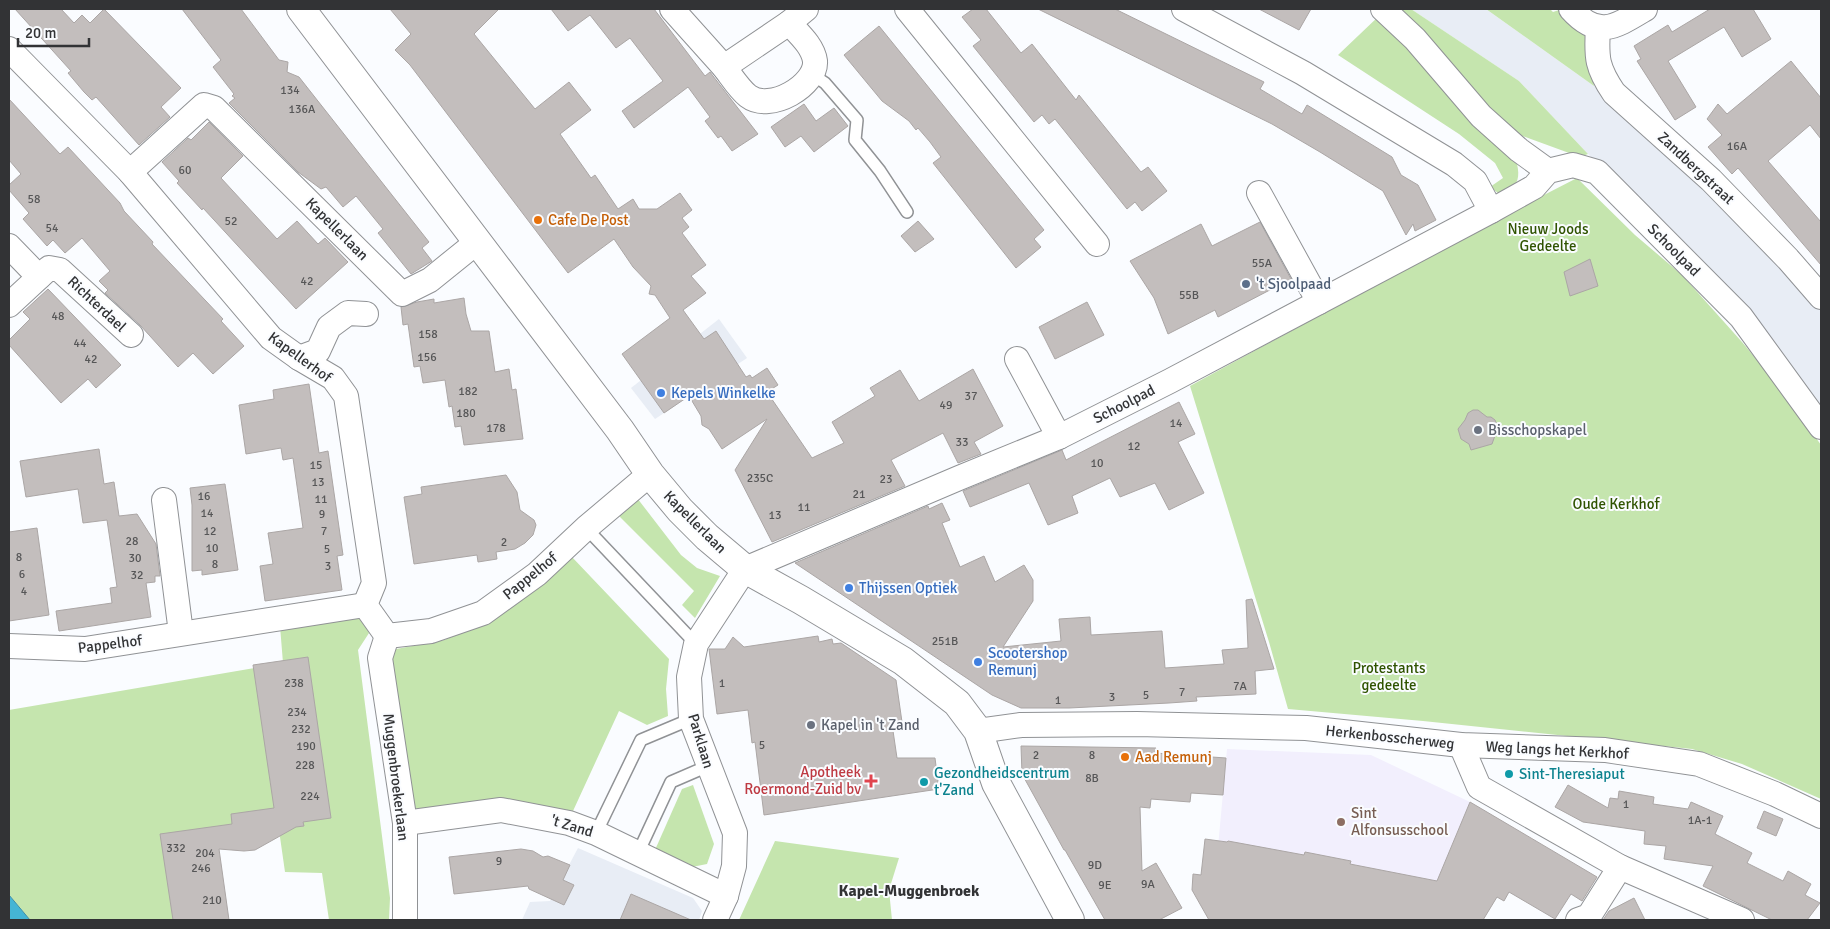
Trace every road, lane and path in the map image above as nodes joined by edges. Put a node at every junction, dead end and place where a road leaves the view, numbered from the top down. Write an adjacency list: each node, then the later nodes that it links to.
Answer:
1 (300, 9): 18 (street, Kapellerlaan)
2 (672, 9): 11 (street)
3 (907, 9): 19 (street)
4 (1184, 9): 16 (street)
5 (1383, 9): 13 (street)
6 (1571, 9): 9 (street)
7 (1645, 9): 9 (street)
8 (798, 16): 11 (street); 12 (street)
9 (1598, 28): 22 (street, Zandbergstraat)
10 (9, 49): 14 (street, Kapellerhof)
11 (724, 67): 12 (street)
12 (813, 75): 17 (lane)
13 (1548, 171): 16 (street, Schoolpad); 29 (street, Schoolpad)
14 (130, 172): 18 (street, Kapellerlaan); 27 (street, Kapellerhof)
15 (1259, 193): 23 (street)
16 (1491, 211): 23 (street, Schoolpad)
17 (907, 212)
18 (477, 242): 31 (street, Kapellerlaan)
19 (1097, 244)
20 (9, 246): 21 (street)
21 (39, 277): 24 (street, Richterdael); 26 (street, Richterdael)
22 (1821, 297)
23 (1319, 302): 30 (street, Schoolpad)
24 (9, 305)
25 (366, 314): 27 (street)
26 (131, 335)
27 (299, 358): 35 (street, Kapellerhof)
28 (1017, 359): 30 (street)
29 (1821, 428)
30 (1059, 437): 34 (street, Schoolpad)
31 (650, 474): 33 (street, Pappelhof); 34 (street, Kapellerlaan)
32 (164, 500): 36 (street)
33 (586, 528): 37 (street, Pappelhof); 38 (lane)
34 (745, 570): 38 (street, Parklaan); 41 (street, Kapellerlaan)
35 (365, 605): 36 (street, Pappelhof); 37 (street)
36 (181, 633): 39 (street, Pappelhof)
37 (387, 636): 45 (street, Muggenbroekerlaan)
38 (696, 644): 40 (street, Parklaan)
39 (9, 646)
40 (691, 719): 43 (street, Parklaan); 46 (lane)
41 (978, 731): 42 (street, Herkenbosscherweg); 52 (street, Kapellerlaan)
42 (1461, 745): 44 (street, Weg langs het Kerkhof); 48 (street, Herkenbosscherweg)
43 (708, 766): 47 (lane); 49 (street, Parklaan)
44 (1821, 816)
45 (405, 823): 46 (street, 't Zand); 50 (street, Muggenbroekerlaan)
46 (596, 833): 47 (street, 't Zand)
47 (638, 853): 49 (street, 't Zand)
48 (1620, 867): 53 (street); 54 (street, Herkenbosscherweg)
49 (726, 896): 51 (street, Parklaan)
50 (405, 920)
51 (715, 920)
52 (1070, 920)
53 (1578, 920)
54 (1742, 920)

